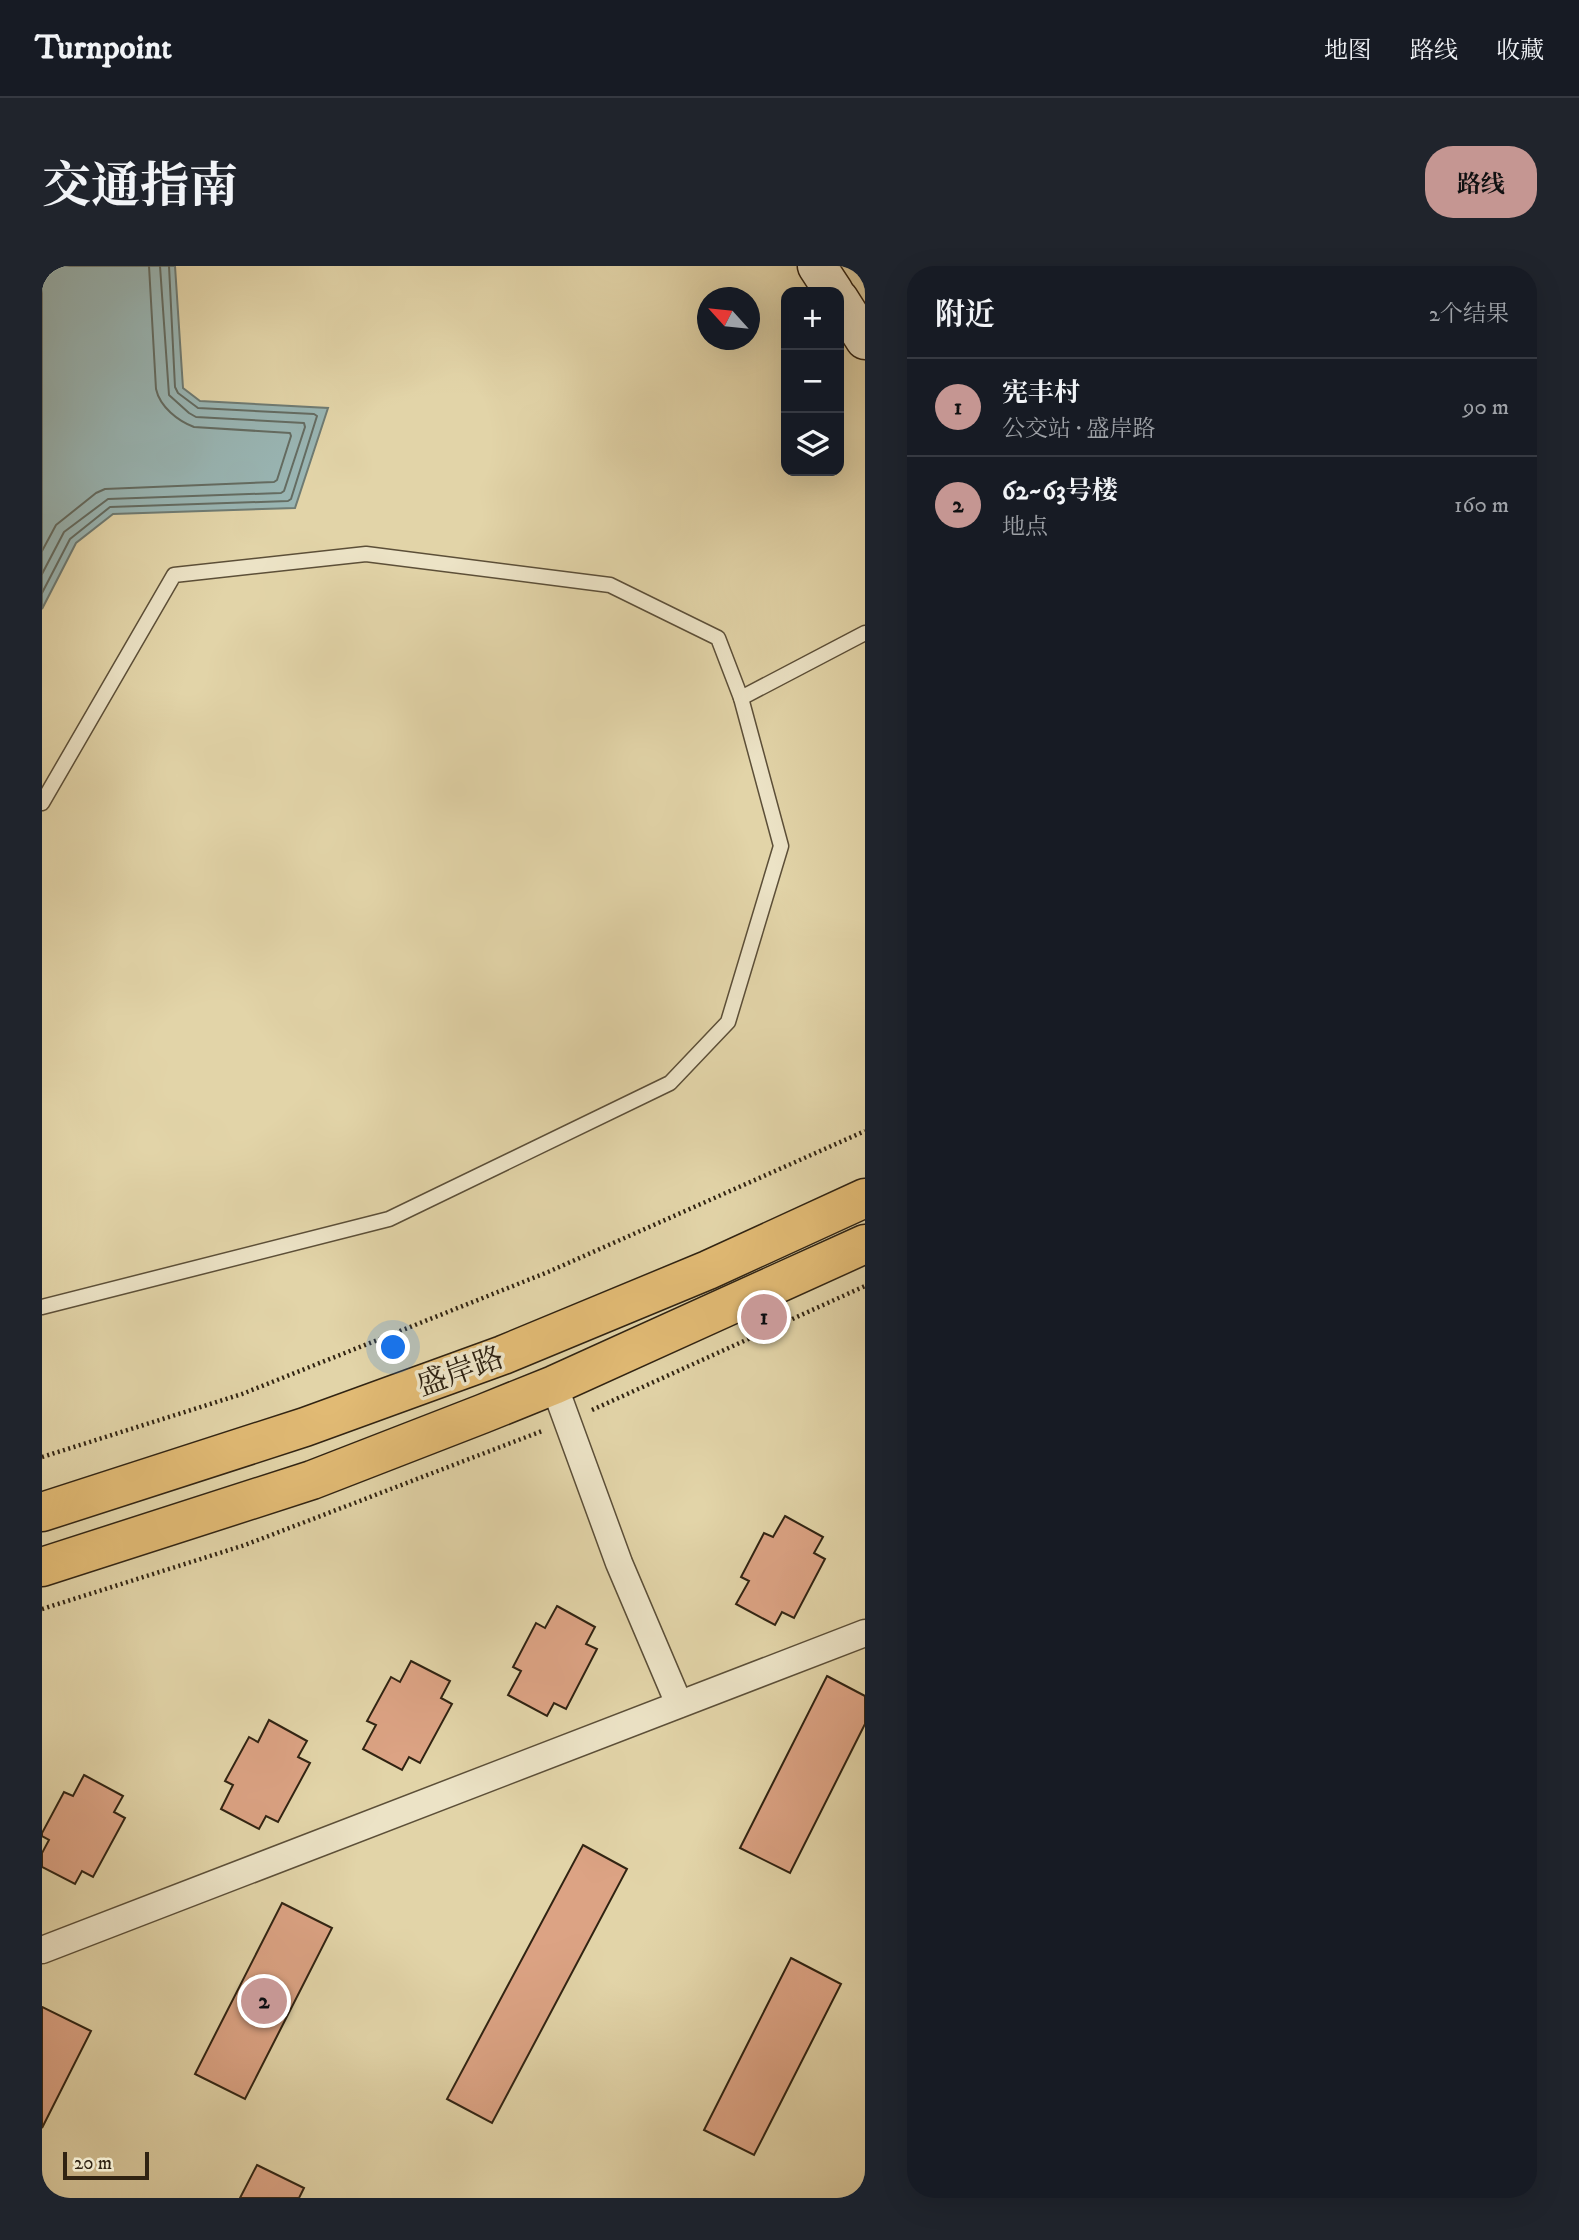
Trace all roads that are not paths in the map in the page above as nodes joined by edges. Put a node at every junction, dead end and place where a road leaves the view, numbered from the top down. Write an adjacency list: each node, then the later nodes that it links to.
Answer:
1 (817, 266): 2 (main road)
2 (831, 287)
3 (844, 307): 4 (main road)
4 (865, 340)
5 (865, 633): 6 (lane)
6 (741, 698): 7 (lane); 10 (lane)
7 (42, 803)
8 (865, 1198): 12 (main road, 盛岸路)
9 (865, 1244): 11 (main road)
10 (42, 1307)
11 (554, 1385): 13 (main road); 15 (street)
12 (42, 1511)
13 (42, 1567)
14 (865, 1633): 15 (street)
15 (679, 1704): 16 (street)
16 (42, 1950)

